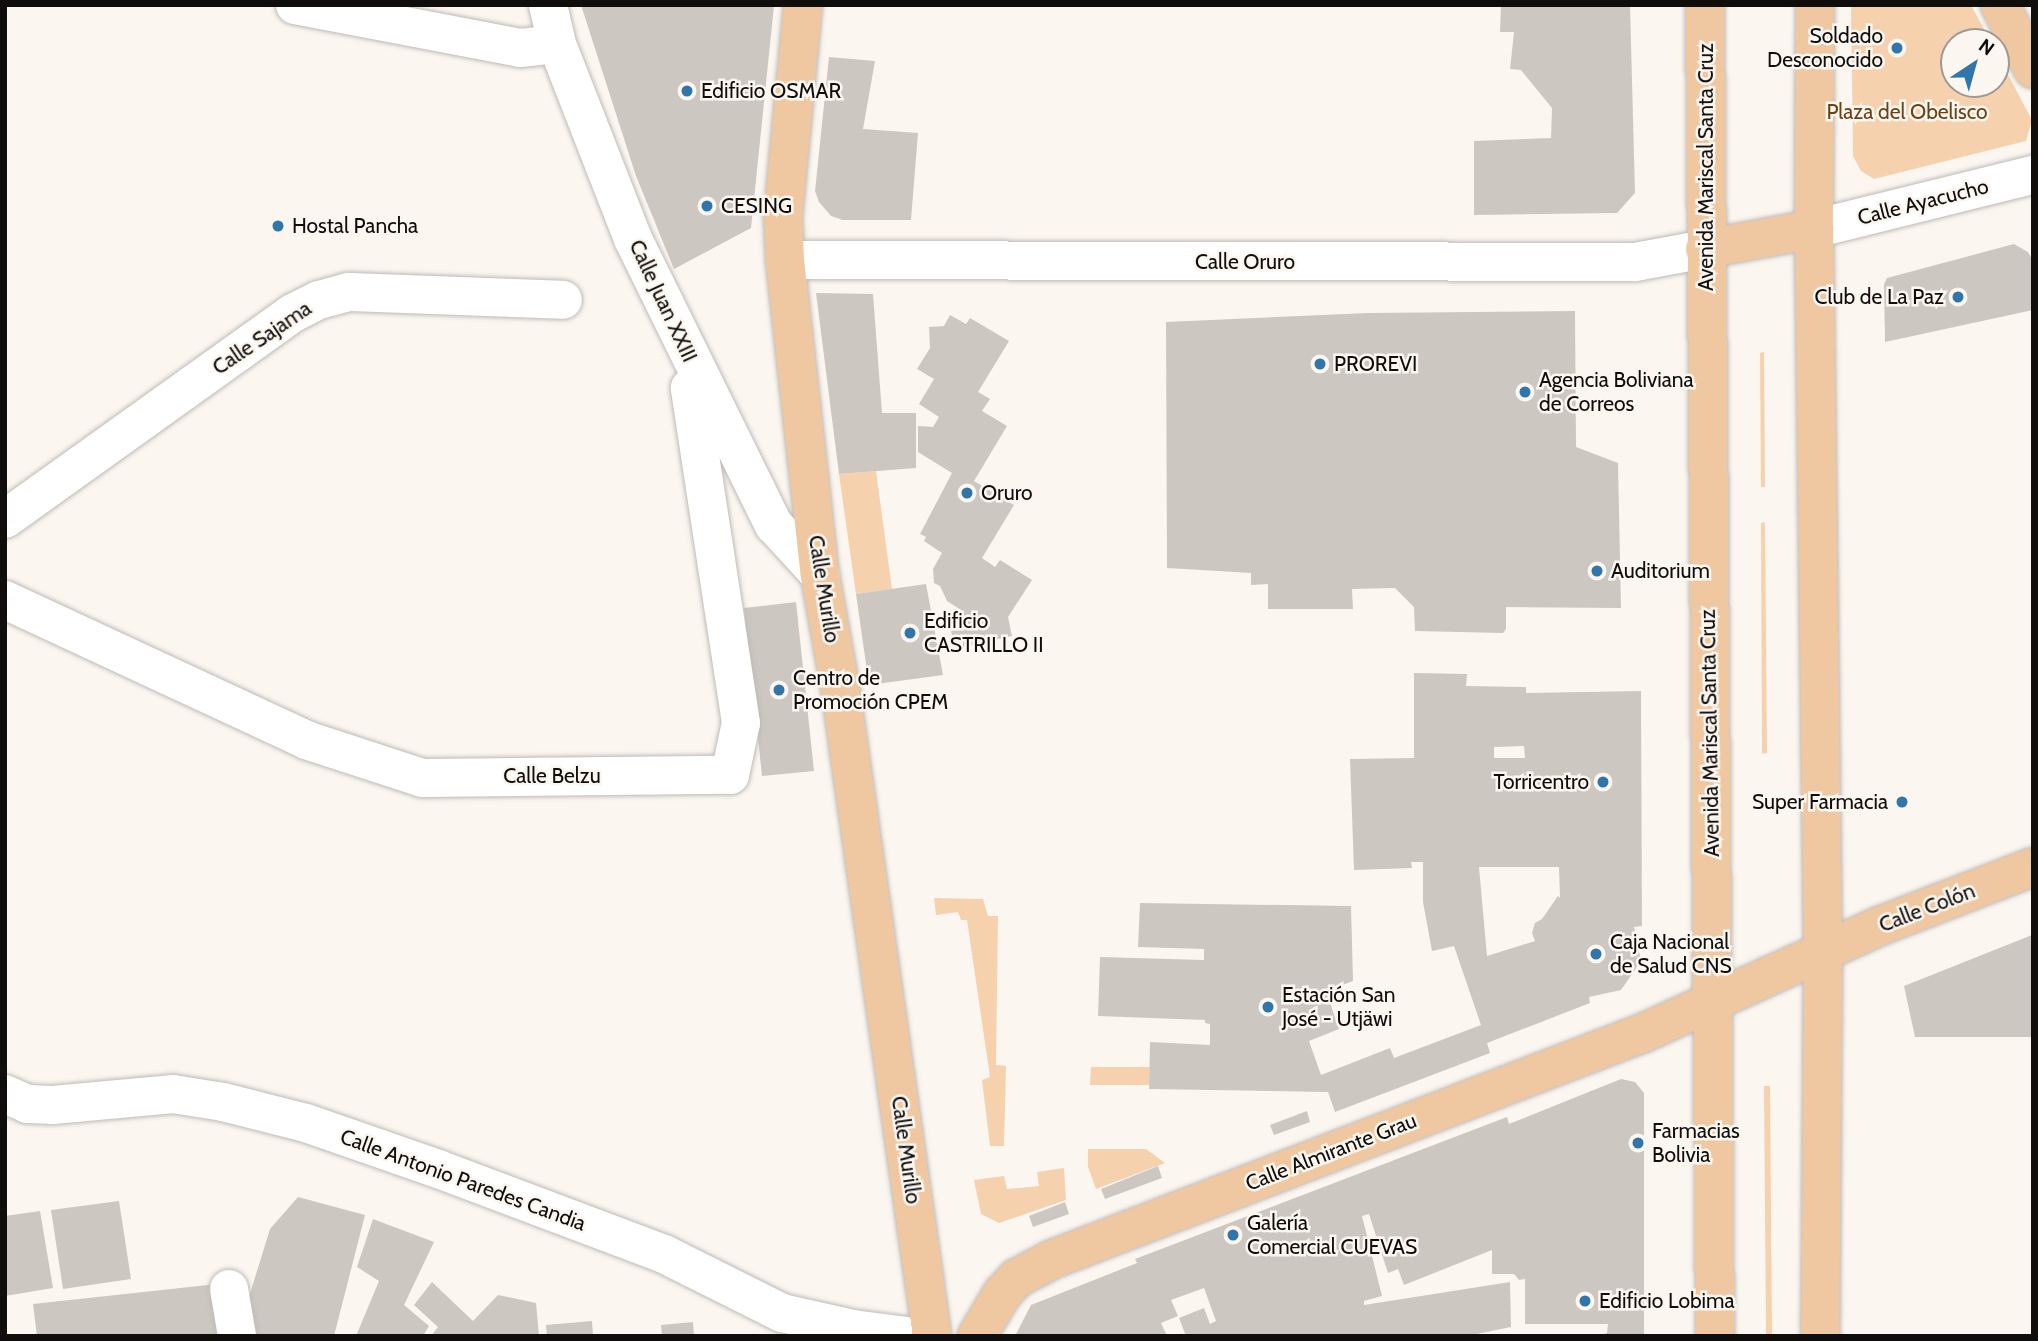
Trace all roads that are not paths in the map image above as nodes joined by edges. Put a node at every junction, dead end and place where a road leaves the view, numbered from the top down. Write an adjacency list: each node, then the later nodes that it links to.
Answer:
1 (295, 5): 7 (street)
2 (548, 5): 7 (street, Calle Juan XXIII)
3 (803, 5): 12 (main road, Calle Murillo)
4 (1704, 5): 11 (main road, Avenida Mariscal Santa Cruz)
5 (1815, 5): 10 (main road)
6 (2000, 5): 8 (main road)
7 (557, 44): 14 (street, Calle Juan XXIII)
8 (2033, 69)
9 (2033, 174): 10 (street, Calle Ayacucho)
10 (1814, 229): 11 (main road); 19 (main road)
11 (1705, 249): 12 (street, Calle Oruro); 20 (main road, Avenida Mariscal Santa Cruz)
12 (785, 260): 16 (main road, Calle Murillo)
13 (563, 300): 15 (street, Calle Sajama)
14 (701, 380): 16 (street, Calle Juan XXIII); 17 (street, Calle Belzu)
15 (5, 519)
16 (820, 575): 25 (main road, Calle Murillo)
17 (5, 600)
18 (2033, 867): 19 (main road, Calle Colón)
19 (1823, 954): 20 (main road, Calle Colón); 28 (main road)
20 (1713, 1003): 26 (main road, Calle Almirante Grau); 27 (main road, Avenida Mariscal Santa Cruz)
21 (5, 1094): 24 (street, Calle Antonio Paredes Candia)
22 (229, 1289): 23 (street)
23 (237, 1336)
24 (906, 1336)
25 (933, 1336)
26 (977, 1336)
27 (1715, 1336)
28 (1820, 1336)

